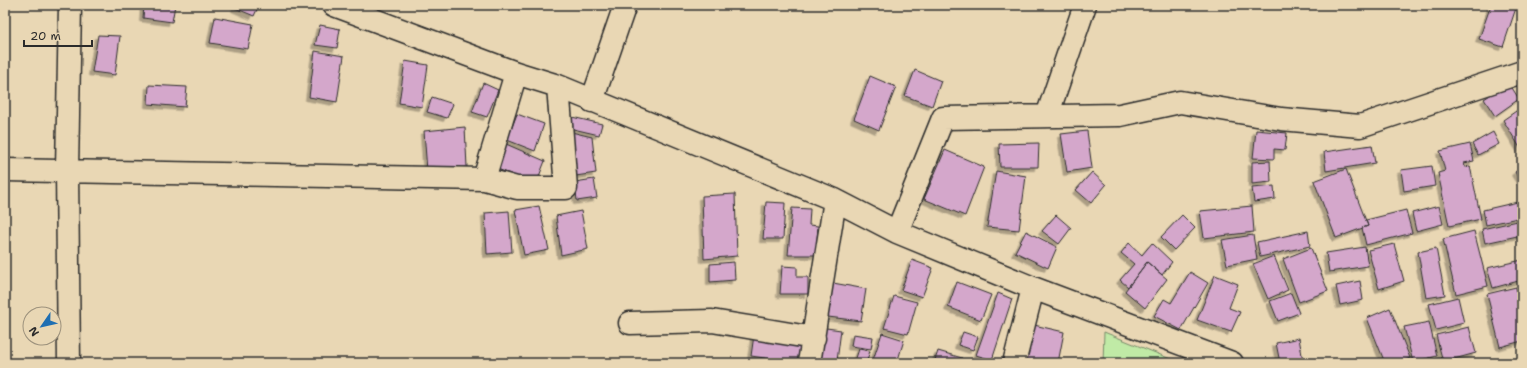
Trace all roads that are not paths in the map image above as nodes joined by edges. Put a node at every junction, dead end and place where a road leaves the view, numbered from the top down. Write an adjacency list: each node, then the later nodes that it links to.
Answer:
1 (70, 5): 11 (street)
2 (625, 5): 8 (street)
3 (1085, 5): 9 (street)
4 (338, 6): 6 (street)
5 (1522, 72): 9 (street)
6 (516, 73): 7 (street); 12 (street)
7 (558, 86): 8 (street); 12 (street)
8 (592, 101): 13 (street)
9 (1047, 116): 14 (street)
10 (5, 170): 11 (street)
11 (67, 170): 12 (street); 18 (street)
12 (484, 179)
13 (834, 200): 14 (street); 17 (street)
14 (897, 232): 15 (street)
15 (1033, 288): 20 (street); 21 (street)
16 (630, 323): 17 (street)
17 (814, 338): 19 (street)
18 (69, 363)
19 (809, 363)
20 (1014, 363)
21 (1232, 363)

